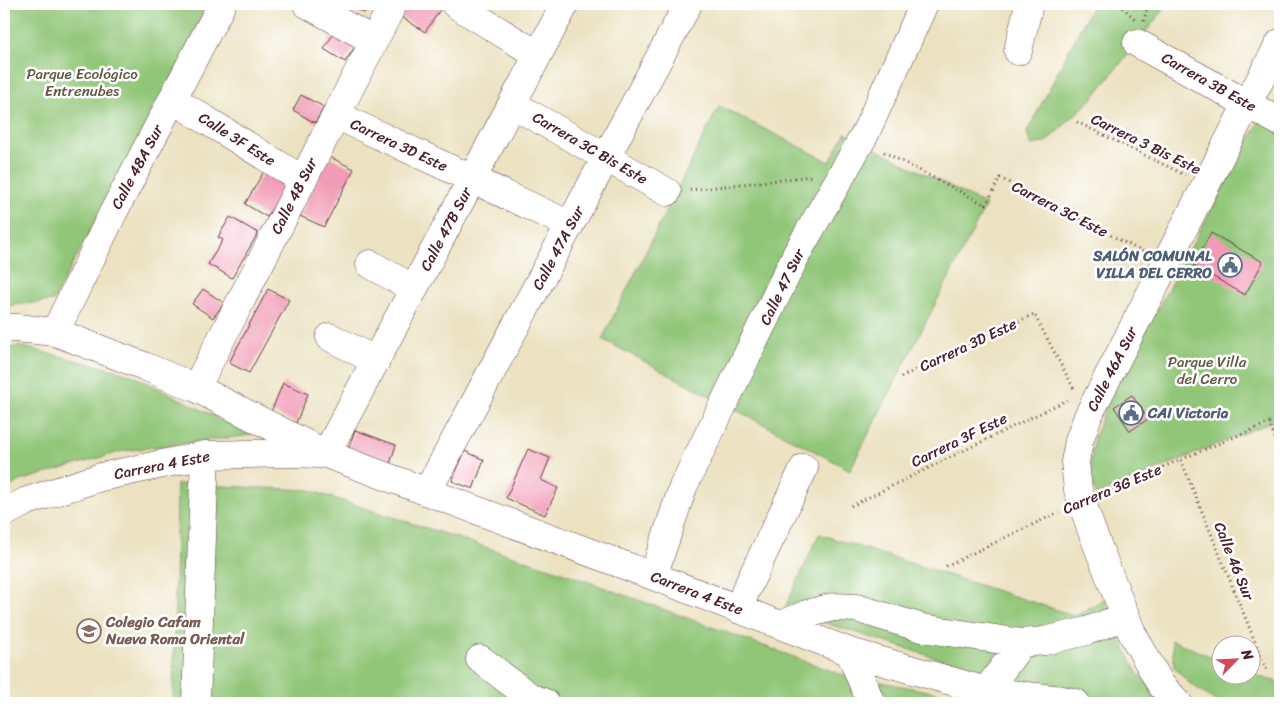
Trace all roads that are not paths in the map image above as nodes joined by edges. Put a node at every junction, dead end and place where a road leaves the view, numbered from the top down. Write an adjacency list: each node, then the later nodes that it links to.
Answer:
1 (222, 4): 14 (street, Calle 48A Sur)
2 (307, 4): 10 (street)
3 (393, 4): 10 (street, Calle 48 Sur)
4 (455, 4): 13 (street)
5 (565, 4): 13 (street, Calle 47B Sur)
6 (688, 4): 19 (street, Calle 47A Sur)
7 (924, 4): 36 (street, Calle 47 Sur)
8 (1029, 4): 12 (street)
9 (1140, 34): 16 (street, Carrera 3B Este)
10 (374, 41): 17 (street, Calle 48 Sur)
11 (1280, 43): 16 (street, Calle 46A Sur)
12 (1018, 50)
13 (538, 55): 15 (street, Calle 47B Sur)
14 (172, 100): 21 (street, Calle 3F Este); 27 (street, Calle 48A Sur)
15 (512, 104): 19 (street, Carrera 3C Bis Este); 20 (street, Calle 47B Sur)
16 (1248, 104): 18 (street, Carrera 3B Este); 38 (street, Calle 46A Sur)
17 (336, 115): 20 (street, Carrera 3D Este); 21 (street, Calle 48 Sur)
18 (1280, 122)
19 (606, 156): 22 (street, Carrera 3C Bis Este); 23 (street, Calle 47A Sur)
20 (473, 179): 23 (street, Carrera 3D Este); 25 (street, Calle 47B Sur)
21 (302, 180): 30 (street, Calle 48 Sur)
22 (667, 192)
23 (570, 225): 34 (street, Calle 47A Sur)
24 (370, 264): 25 (street)
25 (414, 289): 29 (street, Calle 47B Sur)
26 (4, 328): 27 (street)
27 (55, 332): 30 (street, Carrera 4 Este)
28 (330, 337): 29 (street)
29 (376, 361): 31 (street, Calle 47B Sur)
30 (196, 388): 31 (street, Carrera 4 Este)
31 (326, 454): 32 (street, Carrera 4 Este); 34 (street, Carrera 4 Este)
32 (205, 455): 35 (street, Carrera 4 Este); 44 (street)
33 (804, 468): 37 (street)
34 (427, 492): 36 (street, Carrera 4 Este)
35 (4, 513)
36 (652, 576): 37 (street, Carrera 4 Este)
37 (740, 610): 39 (street, Carrera 4 Este)
38 (1126, 616): 40 (street); 48 (street, Calle 46A Sur)
39 (781, 625): 40 (street); 41 (street, Carrera 4 Este)
40 (1022, 643): 43 (street)
41 (850, 652): 43 (street, Carrera 4 Este); 46 (street)
42 (480, 659): 45 (street)
43 (986, 691): 47 (street, Carrera 4 Este)
44 (196, 703)
45 (545, 703)
46 (871, 703)
47 (1076, 703)
48 (1178, 703)

